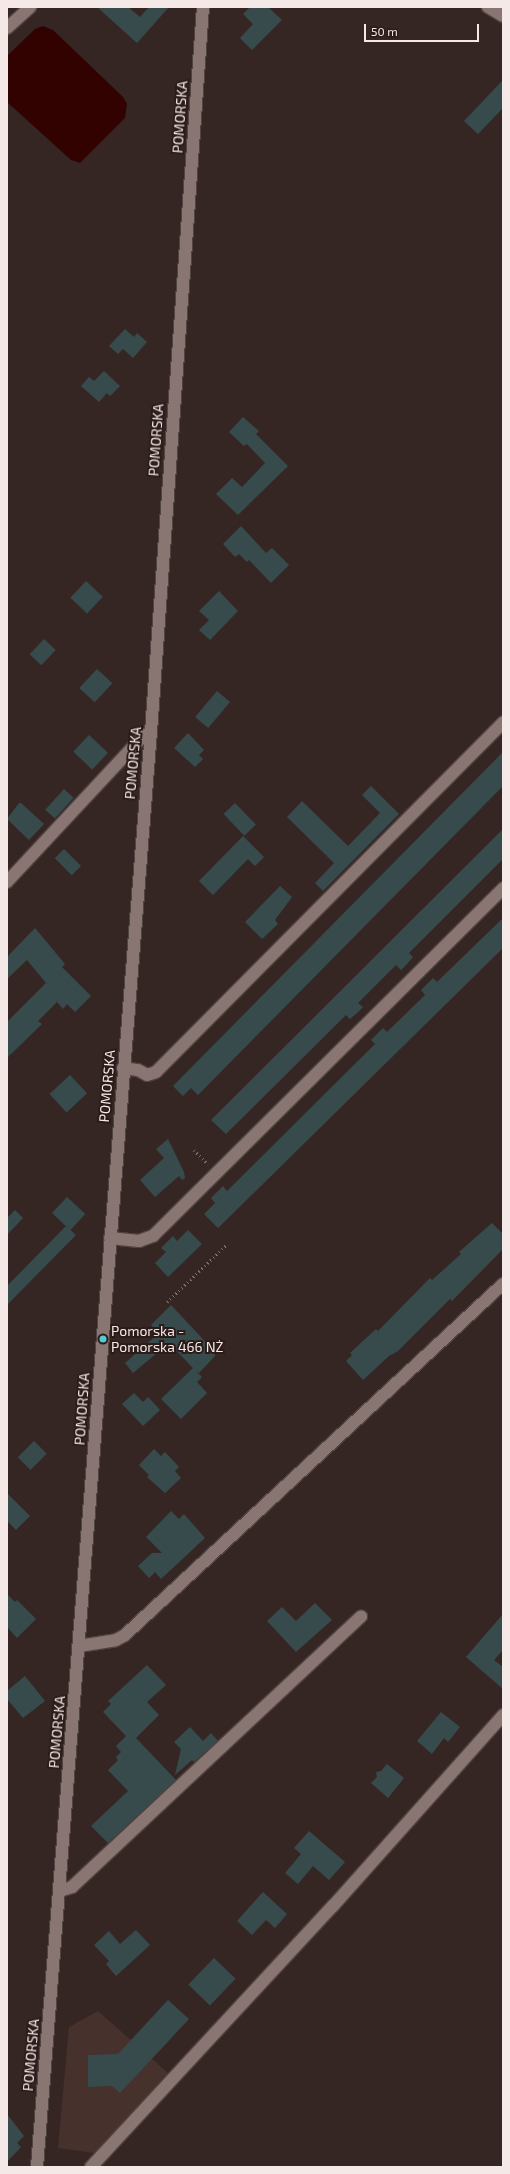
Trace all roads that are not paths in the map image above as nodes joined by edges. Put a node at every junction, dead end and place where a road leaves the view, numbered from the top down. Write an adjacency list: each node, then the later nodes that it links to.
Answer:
1 (30, 7): 5 (street)
2 (203, 7): 7 (street, POMORSKA)
3 (488, 7): 4 (street)
4 (503, 16)
5 (7, 28)
6 (503, 722): 10 (street)
7 (151, 732): 8 (street); 10 (street, POMORSKA)
8 (7, 882)
9 (503, 888): 11 (street)
10 (123, 1068): 11 (street, POMORSKA)
11 (110, 1238): 14 (street, POMORSKA)
12 (503, 1284): 14 (street)
13 (361, 1617): 16 (street)
14 (78, 1646): 16 (street, POMORSKA)
15 (503, 1715): 18 (street)
16 (59, 1891): 17 (street, POMORSKA)
17 (37, 2167)
18 (91, 2167)

